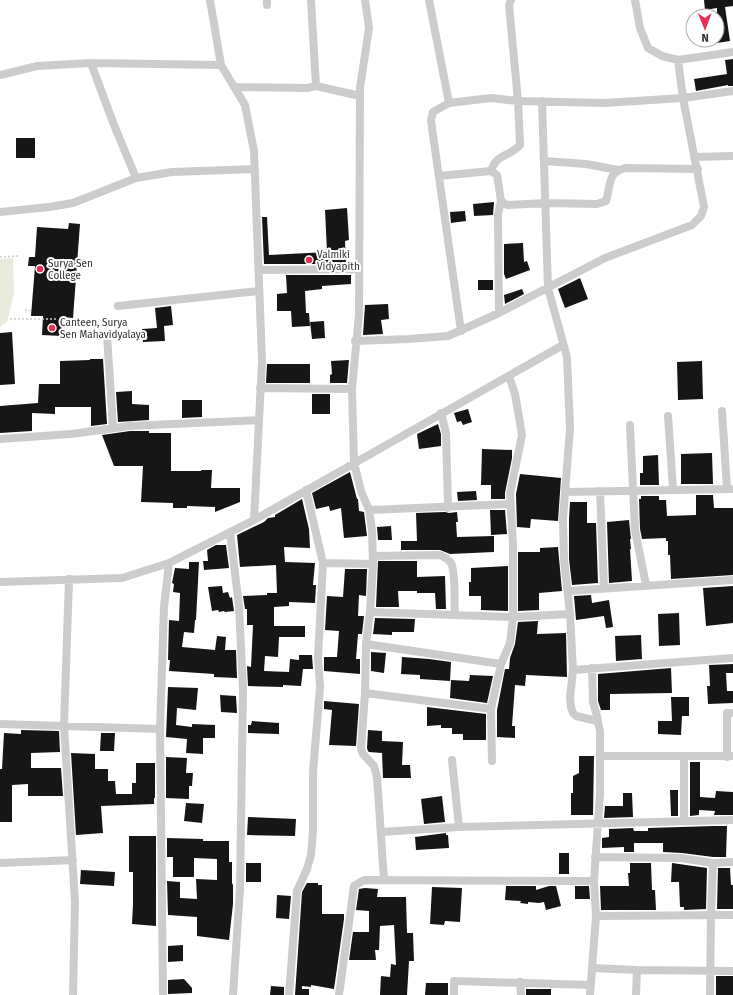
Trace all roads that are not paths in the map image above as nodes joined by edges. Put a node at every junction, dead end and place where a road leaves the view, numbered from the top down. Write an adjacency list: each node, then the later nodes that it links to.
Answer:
1 (210, 0): 10 (street)
2 (311, 0): 12 (street)
3 (365, 0): 15 (street)
4 (429, 0): 19 (street)
5 (511, 0): 17 (street)
6 (635, 0): 8 (street)
7 (733, 52): 8 (street)
8 (678, 60): 16 (street)
9 (91, 63): 10 (street); 11 (street); 28 (street)
10 (221, 65): 13 (street)
11 (0, 75)
12 (316, 86): 13 (street); 15 (street)
13 (234, 87): 23 (street)
14 (733, 91): 16 (street)
15 (360, 96): 32 (street)
16 (684, 98): 18 (street); 21 (street)
17 (518, 101): 18 (street); 19 (street); 26 (street)
18 (542, 101): 22 (street)
19 (449, 104): 27 (street)
20 (733, 156): 21 (street)
21 (694, 157): 24 (street)
22 (544, 161): 25 (street); 30 (street)
23 (255, 169): 28 (street); 33 (street)
24 (698, 169): 25 (street); 34 (street)
25 (618, 170): 30 (street)
26 (491, 171): 27 (street); 29 (street)
27 (439, 176): 38 (street)
28 (136, 178): 31 (street)
29 (501, 201): 30 (street); 37 (street)
30 (546, 203): 34 (street)
31 (0, 212)
32 (359, 269): 33 (street); 40 (street)
33 (258, 270): 35 (street)
34 (548, 288): 37 (street); 41 (street)
35 (259, 291): 36 (street); 43 (street)
36 (118, 306)
37 (499, 313): 38 (street)
38 (461, 330): 40 (street)
39 (107, 335): 50 (street)
40 (355, 341): 44 (street)
41 (563, 344): 42 (street); 58 (street)
42 (509, 376): 46 (street); 59 (street)
43 (260, 388): 44 (street); 48 (street)
44 (352, 389): 52 (street)
45 (722, 411): 54 (street)
46 (441, 413): 52 (street); 60 (street)
47 (668, 416): 53 (street)
48 (259, 420): 50 (street); 62 (street)
49 (630, 424): 56 (street)
50 (113, 428): 51 (street)
51 (0, 439)
52 (354, 463): 55 (street); 61 (street)
53 (673, 489): 54 (street); 56 (street)
54 (730, 489)
55 (306, 490): 62 (street); 66 (street)
56 (633, 490): 57 (street); 70 (street)
57 (600, 491): 58 (street); 71 (street)
58 (565, 492): 72 (street)
59 (510, 504): 60 (street); 76 (street)
60 (448, 508): 61 (street)
61 (369, 510): 64 (street)
62 (254, 520): 63 (street)
63 (230, 532): 65 (street); 117 (street)
64 (373, 560): 66 (street); 73 (street); 75 (street)
65 (169, 563): 67 (street); 88 (street)
66 (323, 563): 118 (street)
67 (69, 579): 69 (street); 87 (street)
68 (733, 580): 70 (street)
69 (0, 582)
70 (646, 585): 71 (street)
71 (604, 588): 72 (street)
72 (568, 591): 74 (street)
73 (370, 612): 75 (street); 77 (street)
74 (570, 614): 76 (street); 81 (street)
75 (455, 615): 76 (street)
76 (513, 617): 79 (street)
77 (366, 644): 79 (street); 82 (street)
78 (733, 658): 80 (street)
79 (501, 664): 83 (street)
80 (592, 668): 81 (street); 85 (street)
81 (573, 670): 85 (street)
82 (365, 693): 83 (street); 98 (street)
83 (491, 709): 93 (street)
84 (733, 713): 91 (street)
85 (598, 722): 89 (street)
86 (0, 724): 87 (street)
87 (64, 726): 88 (street); 100 (street)
88 (160, 729): 116 (street)
89 (601, 756): 90 (street); 96 (street)
90 (684, 757): 91 (street); 95 (street)
91 (730, 757)
92 (452, 760): 97 (street)
93 (492, 761)
94 (733, 820): 95 (street)
95 (684, 822): 96 (street)
96 (597, 824): 97 (street); 99 (street)
97 (459, 827): 98 (street)
98 (381, 832): 104 (street)
99 (595, 857): 103 (street); 105 (street)
100 (73, 860): 102 (street); 115 (street)
101 (733, 862): 103 (street)
102 (0, 863)
103 (713, 863): 106 (street)
104 (384, 880): 105 (street); 119 (street)
105 (594, 881): 108 (street)
106 (711, 915): 107 (street); 108 (street); 111 (street)
107 (733, 915)
108 (596, 916): 109 (street)
109 (593, 968): 110 (street); 114 (street)
110 (637, 970): 111 (street); 123 (street)
111 (710, 971): 112 (street); 124 (street)
112 (733, 971)
113 (520, 982): 114 (street); 120 (street); 121 (street)
114 (591, 985): 122 (street)
115 (73, 995)
116 (163, 995)
117 (233, 995)
118 (289, 995)
119 (339, 995)
120 (454, 995)
121 (521, 995)
122 (590, 995)
123 (636, 995)
124 (710, 995)

